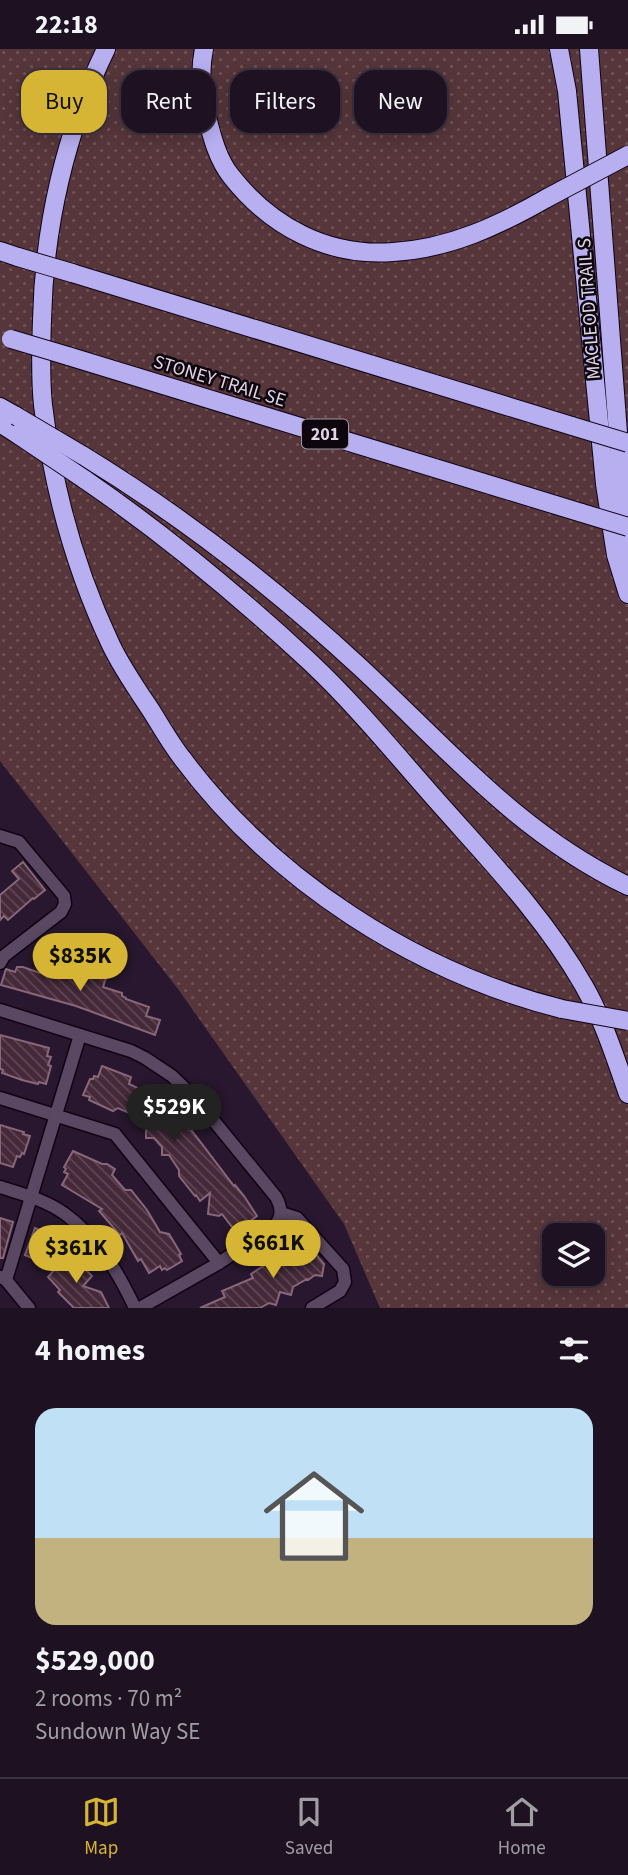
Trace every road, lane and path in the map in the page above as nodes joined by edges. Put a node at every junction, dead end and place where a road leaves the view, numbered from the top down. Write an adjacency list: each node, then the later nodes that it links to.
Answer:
1 (106, 49): 17 (highway, bridge)
2 (204, 49): 5 (highway, bridge)
3 (559, 49): 12 (highway)
4 (589, 49): 11 (highway, MACLEOD TRAIL S)
5 (628, 155)
6 (0, 251): 9 (highway, bridge)
7 (6, 337): 10 (highway, STONEY TRAIL SE / 201, bridge)
8 (8, 420): 14 (highway, bridge); 19 (highway, bridge)
9 (628, 441)
10 (628, 527)
11 (628, 565)
12 (628, 594)
13 (0, 836): 15 (street)
14 (624, 884)
15 (0, 963)
16 (0, 1010): 18 (street)
17 (628, 1021)
18 (80, 1035): 21 (street); 24 (street)
19 (628, 1094)
20 (0, 1098): 21 (street)
21 (55, 1115): 23 (street); 25 (street)
22 (0, 1187): 23 (street)
23 (31, 1197): 26 (street); 28 (street)
24 (281, 1213): 25 (street); 29 (street)
25 (219, 1263): 28 (street)
26 (3, 1278): 27 (street)
27 (29, 1308)
28 (138, 1308)
29 (312, 1308)

